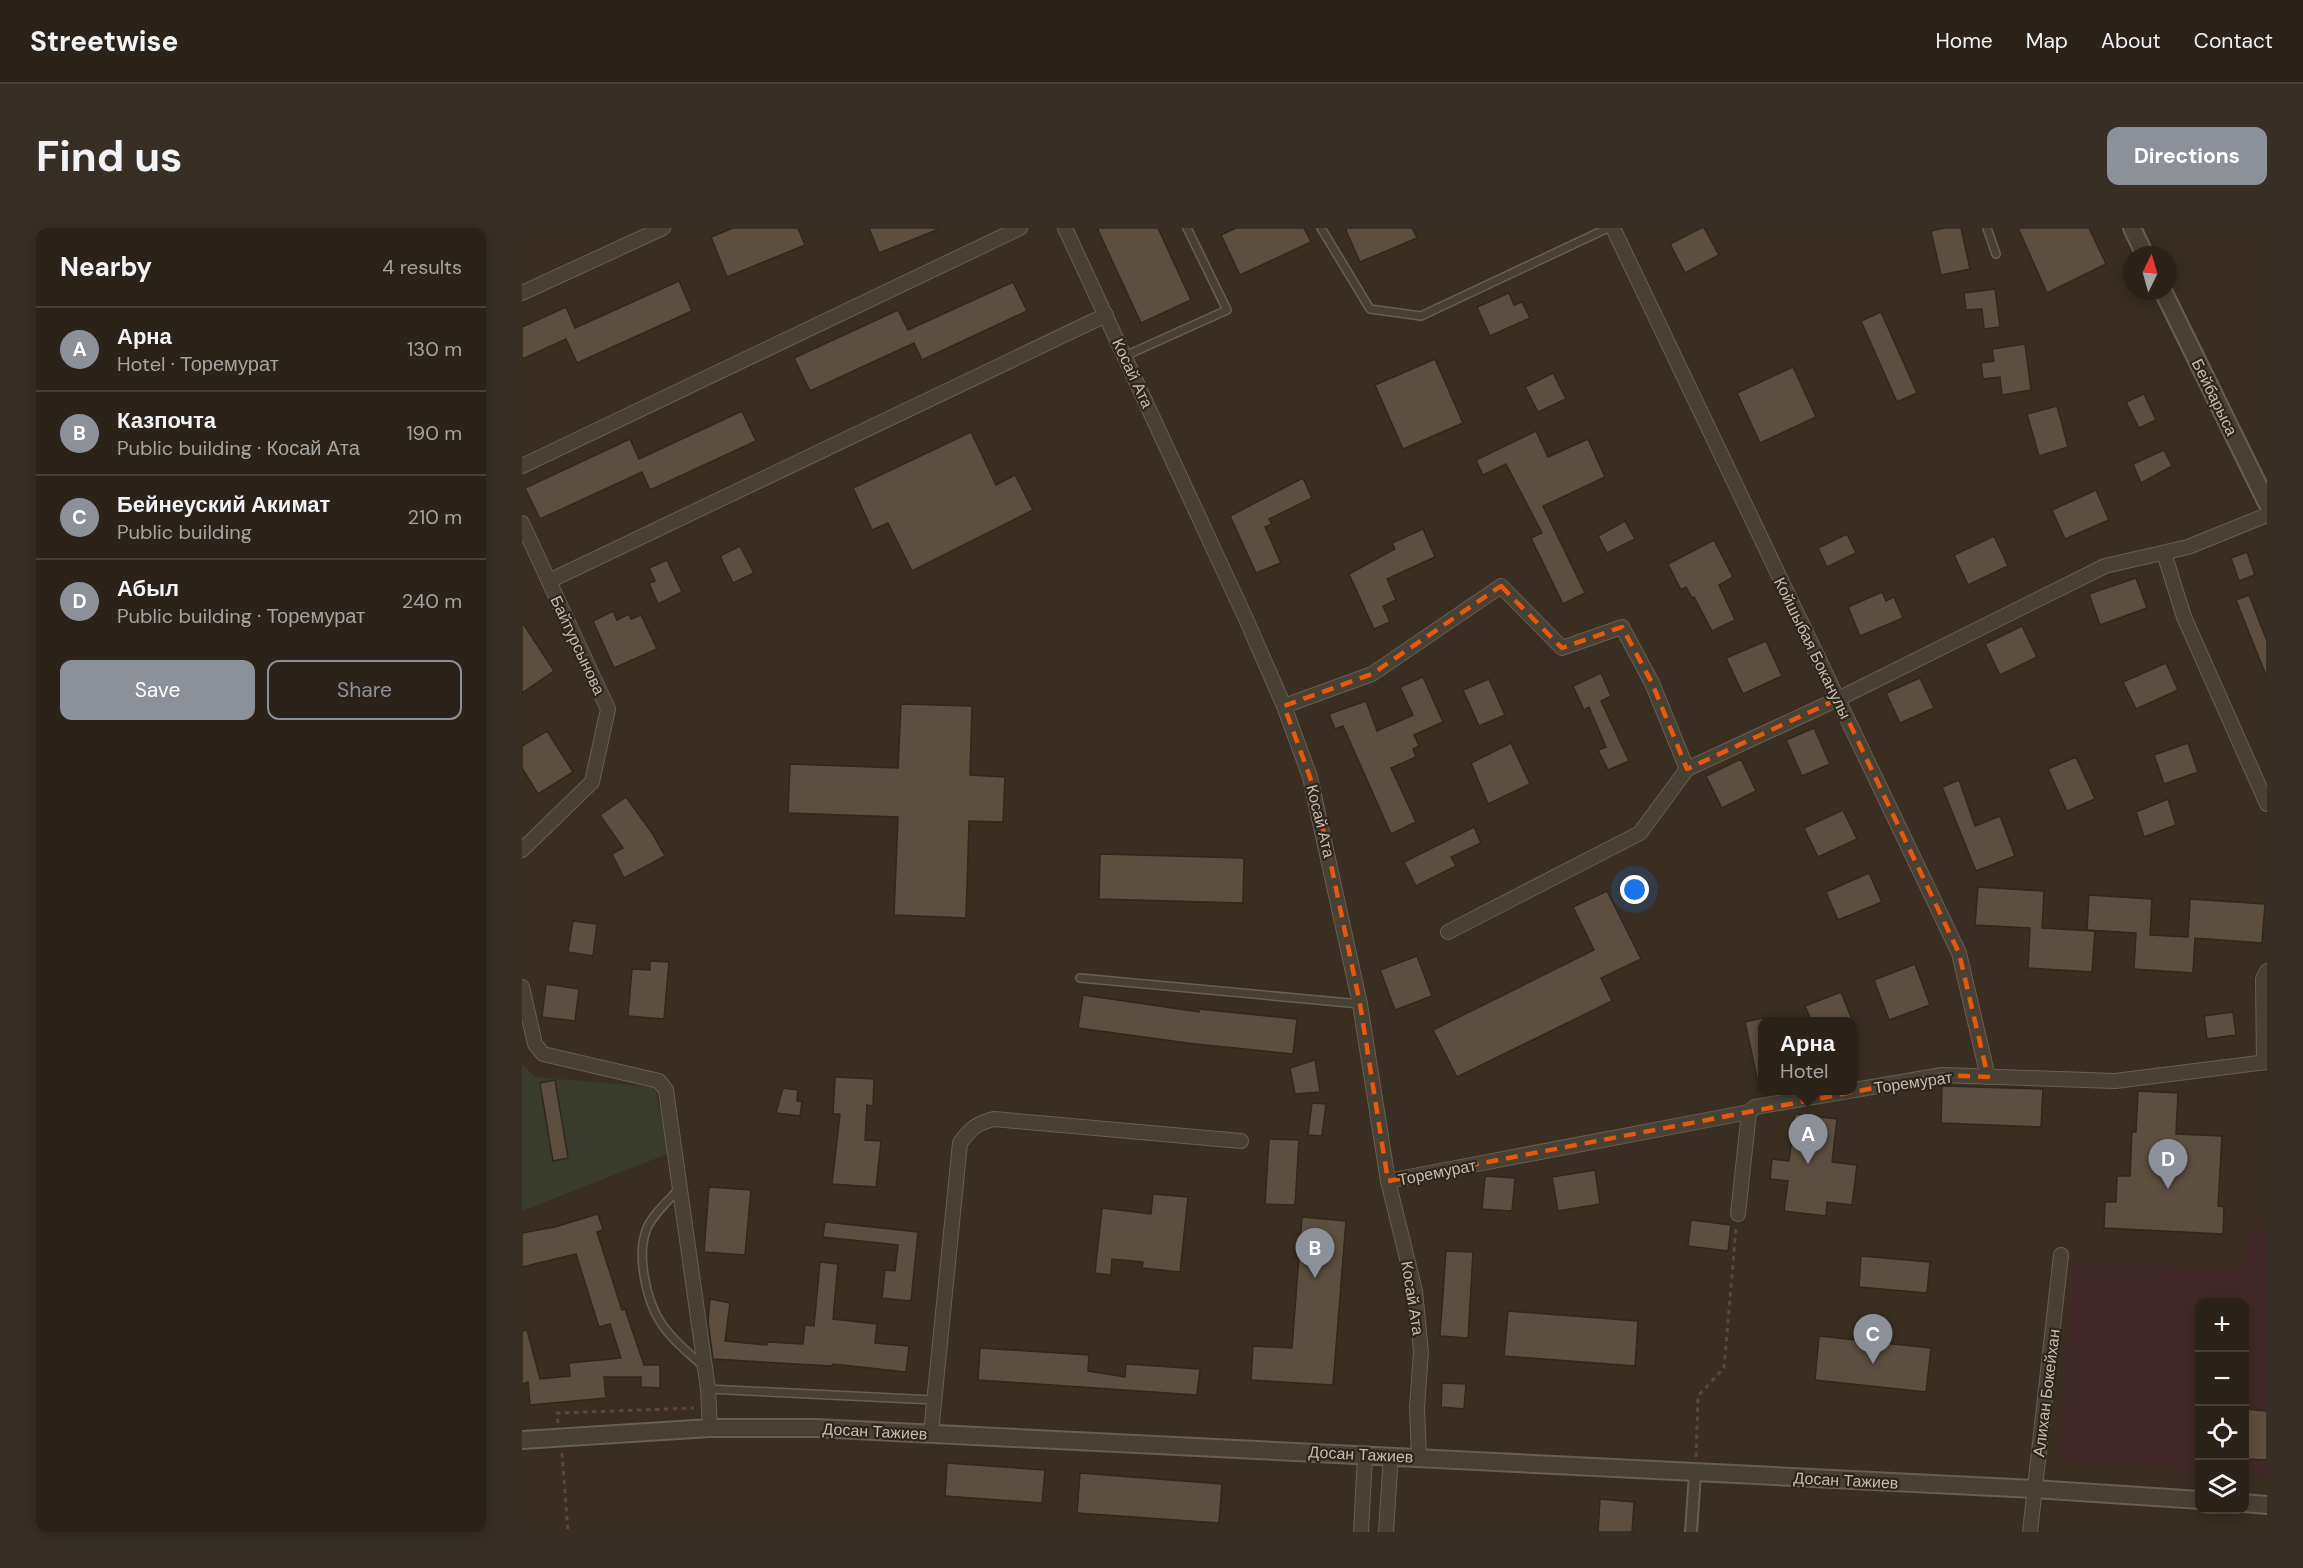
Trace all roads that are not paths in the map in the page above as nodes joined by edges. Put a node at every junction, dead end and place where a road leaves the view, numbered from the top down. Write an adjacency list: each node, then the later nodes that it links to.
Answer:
1 (663, 228): 11 (street)
2 (1020, 228): 15 (street)
3 (1065, 228): 13 (street, Косай Ата)
4 (1187, 228): 14 (lane)
5 (1322, 228): 6 (lane)
6 (1610, 228): 21 (street, Койшыбая Боканулы)
7 (1987, 228): 10 (lane)
8 (2132, 228): 9 (street)
9 (2141, 246)
10 (1996, 254)
11 (522, 294)
12 (2167, 300): 16 (street, Бейбарыса)
13 (1106, 315): 14 (street, Косай Ата); 20 (street)
14 (1125, 356): 22 (street, Косай Ата)
15 (522, 466)
16 (2267, 503)
17 (2267, 514): 19 (street)
18 (522, 523): 20 (street, Байтурсынова)
19 (2164, 553): 21 (street); 24 (street)
20 (549, 581): 25 (street, Байтурсынова)
21 (1838, 699): 23 (street); 32 (street, Койшыбая Боканулы)
22 (1284, 706): 23 (street); 30 (street, Косай Ата)
23 (1687, 769): 26 (street)
24 (2267, 804)
25 (522, 849)
26 (1448, 932)
27 (2267, 971): 31 (street)
28 (1080, 978): 30 (lane)
29 (522, 987): 38 (street)
30 (1360, 1004): 37 (street, Косай Ата)
31 (2265, 1062): 32 (street, Торемурат)
32 (1988, 1077): 33 (street, Торемурат)
33 (1857, 1090)
34 (1827, 1095): 35 (street, Торемурат)
35 (1749, 1112): 37 (street, Торемурат); 39 (street)
36 (1241, 1141): 43 (street)
37 (1388, 1181): 49 (street, Косай Ата)
38 (680, 1188): 41 (street); 41 (lane)
39 (1738, 1214)
40 (2061, 1255): 51 (street, Алихан Бокейхан)
41 (705, 1367): 42 (street)
42 (708, 1389): 43 (lane); 44 (street)
43 (934, 1400): 45 (street)
44 (710, 1428): 45 (street, Досан Тажиев); 46 (street, Досан Тажиев)
45 (931, 1433): 47 (street, Досан Тажиев)
46 (522, 1440)
47 (1365, 1455): 48 (street, Досан Тажиев); 55 (street)
48 (1391, 1456): 49 (street, Досан Тажиев); 56 (street)
49 (1419, 1457): 50 (street, Досан Тажиев)
50 (1695, 1474): 51 (street, Досан Тажиев); 57 (street)
51 (2034, 1489): 52 (street, Досан Тажиев); 58 (street, Алихан Бокейхан)
52 (2195, 1500)
53 (2249, 1503): 54 (street)
54 (2267, 1505)
55 (1360, 1532)
56 (1386, 1532)
57 (1691, 1532)
58 (2030, 1532)

